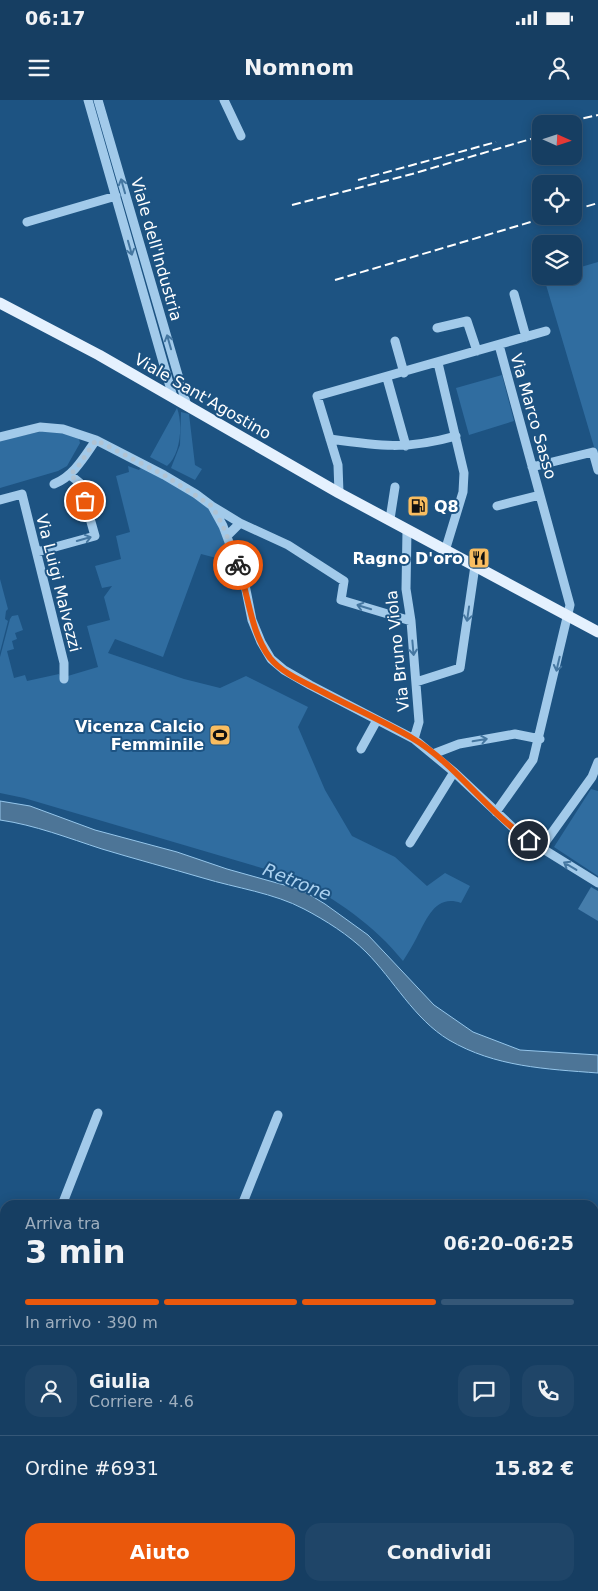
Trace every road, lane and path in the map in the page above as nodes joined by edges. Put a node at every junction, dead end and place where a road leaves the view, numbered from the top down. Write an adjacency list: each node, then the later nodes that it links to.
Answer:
1 (88, 100): 5 (street, Viale dell'Industria)
2 (224, 100): 4 (street)
3 (101, 101): 19 (street, Viale dell'Industria, one-way to 3)
4 (241, 136)
5 (116, 196): 6 (street); 18 (street, Viale dell'Industria, one-way to 18)
6 (27, 222)
7 (514, 294): 11 (street)
8 (0, 303): 18 (main road, Viale Sant'Agostino)
9 (437, 328): 14 (street)
10 (546, 331): 11 (street)
11 (526, 338): 13 (street)
12 (395, 341): 16 (street)
13 (499, 346): 14 (street); 25 (street, Via Marco Sasso)
14 (477, 351): 15 (street)
15 (438, 363): 16 (street); 20 (street)
16 (404, 373): 17 (street)
17 (387, 378): 22 (street); 24 (street)
18 (173, 398): 19 (main road, Viale Sant'Agostino)
19 (187, 406): 30 (main road, Viale Sant'Agostino)
20 (456, 436): 24 (street); 39 (street)
21 (0, 437): 23 (street)
22 (330, 439): 24 (street); 30 (street)
23 (96, 440): 27 (street); 33 (street)
24 (406, 446)
25 (532, 467): 26 (street); 31 (street, Via Marco Sasso)
26 (598, 470)
27 (70, 475): 28 (street); 40 (street, one-way to 27)
28 (54, 484)
29 (395, 487): 35 (street)
30 (339, 492): 35 (main road, Viale Sant'Agostino)
31 (540, 495): 34 (street, Via Marco Sasso); 42 (street, Via Marco Sasso)
32 (0, 500): 40 (street, Via Luigi Malvezzi)
33 (212, 506): 36 (street); 38 (street)
34 (497, 506)
35 (390, 519): 37 (main road, Viale Sant'Agostino)
36 (240, 523): 38 (street); 43 (street, one-way to 36)
37 (407, 530): 39 (main road, Viale Sant'Agostino); 43 (street, Via Bruno Viola)
38 (227, 536): 47 (street)
39 (445, 551): 41 (main road, Viale Sant'Agostino)
40 (37, 552): 45 (street, Via Luigi Malvezzi)
41 (475, 566): 42 (main road, Viale Sant'Agostino); 46 (street, one-way to 46)
42 (569, 616): 44 (main road, Viale Sant'Agostino); 49 (street, Via Marco Sasso, one-way to 49)
43 (411, 621): 46 (street, Via Bruno Viola, one-way to 46)
44 (598, 632)
45 (64, 679)
46 (416, 682): 48 (street, Via Bruno Viola)
47 (377, 720): 48 (street); 50 (street)
48 (414, 739): 51 (street)
49 (540, 739): 51 (street, one-way to 49); 54 (street, Via Marco Sasso)
50 (362, 749)
51 (433, 754): 53 (street)
52 (598, 762): 56 (street)
53 (454, 772): 54 (street); 55 (street)
54 (496, 812): 56 (street)
55 (410, 843)
56 (541, 848): 57 (street, one-way to 56)
57 (598, 883)
58 (98, 1113): 60 (street)
59 (278, 1115): 61 (street)
60 (64, 1200)
61 (244, 1200)

